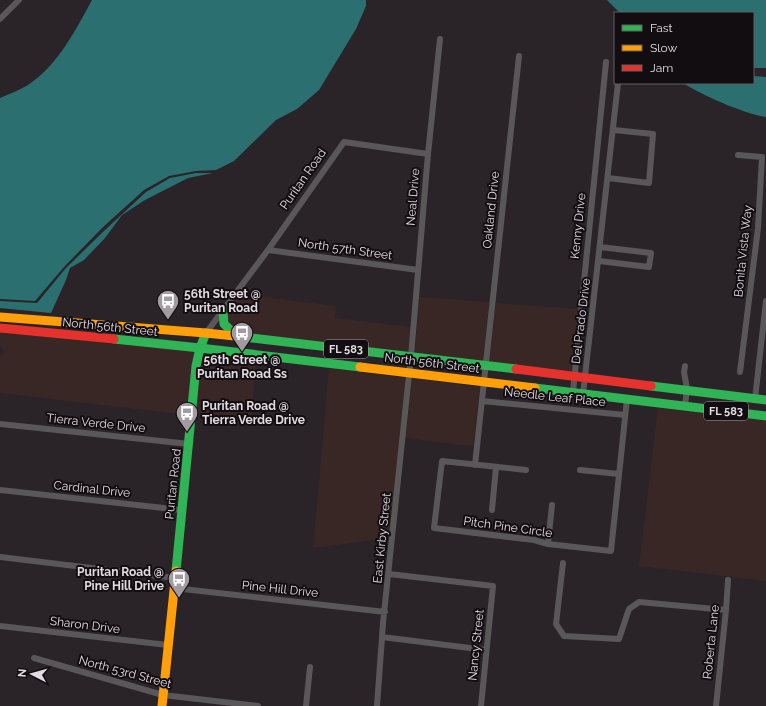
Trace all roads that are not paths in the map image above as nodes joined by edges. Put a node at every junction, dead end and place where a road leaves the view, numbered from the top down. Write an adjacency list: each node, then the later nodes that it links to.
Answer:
1 (19, 0): 2 (street)
2 (0, 19)
3 (440, 39): 8 (street, Neal Drive)
4 (519, 56): 27 (street, Oakland Drive)
5 (606, 62): 31 (street, Kenny Drive)
6 (618, 84): 7 (street, Del Prado Drive)
7 (614, 130): 10 (street, Del Prado Drive); 10 (street)
8 (428, 154): 12 (street, Puritan Road); 14 (street, Neal Drive)
9 (738, 155): 29 (street, Bonita Vista Way)
10 (608, 178): 11 (street, Del Prado Drive)
11 (600, 248): 13 (street, Del Prado Drive); 13 (street)
12 (268, 250): 14 (street, North 57th Street); 16 (street, Puritan Road)
13 (599, 261): 32 (street, Del Prado Drive)
14 (418, 270): 25 (street, Neal Drive)
15 (766, 301): 37 (street)
16 (223, 311): 20 (street, Puritan Road); 22 (main road)
17 (0, 317): 18 (main road, North 56th Street / FL 583)
18 (60, 322): 20 (main road, North 56th Street / FL 583); 21 (main road)
19 (0, 328): 21 (main road, North 56th Street / FL 583)
20 (206, 333): 22 (main road, North 56th Street / FL 583); 24 (main road, Puritan Road)
21 (59, 334): 24 (main road, North 56th Street / FL 583)
22 (238, 337): 23 (main road, North 56th Street / FL 583)
23 (322, 346): 25 (main road, North 56th Street / FL 583); 26 (main road)
24 (200, 348): 26 (main road, North 56th Street / FL 583); 45 (main road, Puritan Road)
25 (411, 356): 27 (main road, North 56th Street / FL 583); 30 (street, East Kirby Street)
26 (320, 363): 30 (main road, North 56th Street / FL 583)
27 (485, 365): 31 (main road, North 56th Street / FL 583); 33 (street, Oakland Drive)
28 (685, 366): 34 (street)
29 (740, 372)
30 (410, 373): 33 (main road, North 56th Street / FL 583); 58 (street, East Kirby Street)
31 (574, 376): 32 (main road, North 56th Street / FL 583); 35 (street, Kenny Drive)
32 (585, 378): 34 (main road, North 56th Street / FL 583); 36 (street, Del Prado Drive)
33 (484, 381): 35 (main road, North 56th Street / FL 583); 40 (street)
34 (687, 389): 37 (main road, North 56th Street / FL 583); 41 (street)
35 (573, 392): 36 (main road, North 56th Street / FL 583)
36 (584, 394): 38 (main road, North 56th Street / FL 583)
37 (755, 398): 39 (main road, North 56th Street / FL 583)
38 (627, 399): 41 (main road, North 56th Street / FL 583); 42 (street, Pitch Pine Circle)
39 (766, 400)
40 (482, 401): 42 (street, Needle Leaf Place); 46 (street)
41 (685, 406): 43 (main road, North 56th Street / FL 583)
42 (626, 415): 50 (street, Pitch Pine Circle)
43 (766, 416)
44 (0, 424): 45 (street, Tierra Verde Drive)
45 (189, 444): 53 (main road, Puritan Road)
46 (474, 465): 47 (street); 55 (street, Pitch Pine Circle)
47 (496, 467): 48 (street); 54 (street)
48 (526, 470)
49 (580, 470): 50 (street)
50 (619, 474): 55 (street, Pitch Pine Circle)
51 (0, 490): 53 (street, Cardinal Drive)
52 (552, 505): 55 (street)
53 (182, 510): 59 (main road, Puritan Road)
54 (492, 510)
55 (548, 544)
56 (0, 557): 59 (street)
57 (563, 563): 62 (street)
58 (389, 574): 63 (street, East Kirby Street); 67 (street, Nancy Street)
59 (175, 578): 61 (main road, Puritan Road)
60 (728, 580): 62 (street, Roberta Lane)
61 (174, 588): 63 (street, Pine Hill Drive); 66 (main road, Puritan Road)
62 (726, 610): 76 (street, Roberta Lane)
63 (385, 612): 65 (street, East Kirby Street)
64 (0, 626): 66 (street, Sharon Drive)
65 (382, 637): 67 (street); 74 (street, East Kirby Street)
66 (168, 645): 70 (main road, Puritan Road)
67 (486, 650): 75 (street, Nancy Street)
68 (34, 658): 70 (street, North 53rd Street)
69 (310, 667): 73 (street)
70 (163, 695): 71 (main road, Puritan Road); 72 (street, North 53rd Street)
71 (162, 706)
72 (258, 706)
73 (306, 706)
74 (376, 706)
75 (481, 706)
76 (716, 706)

